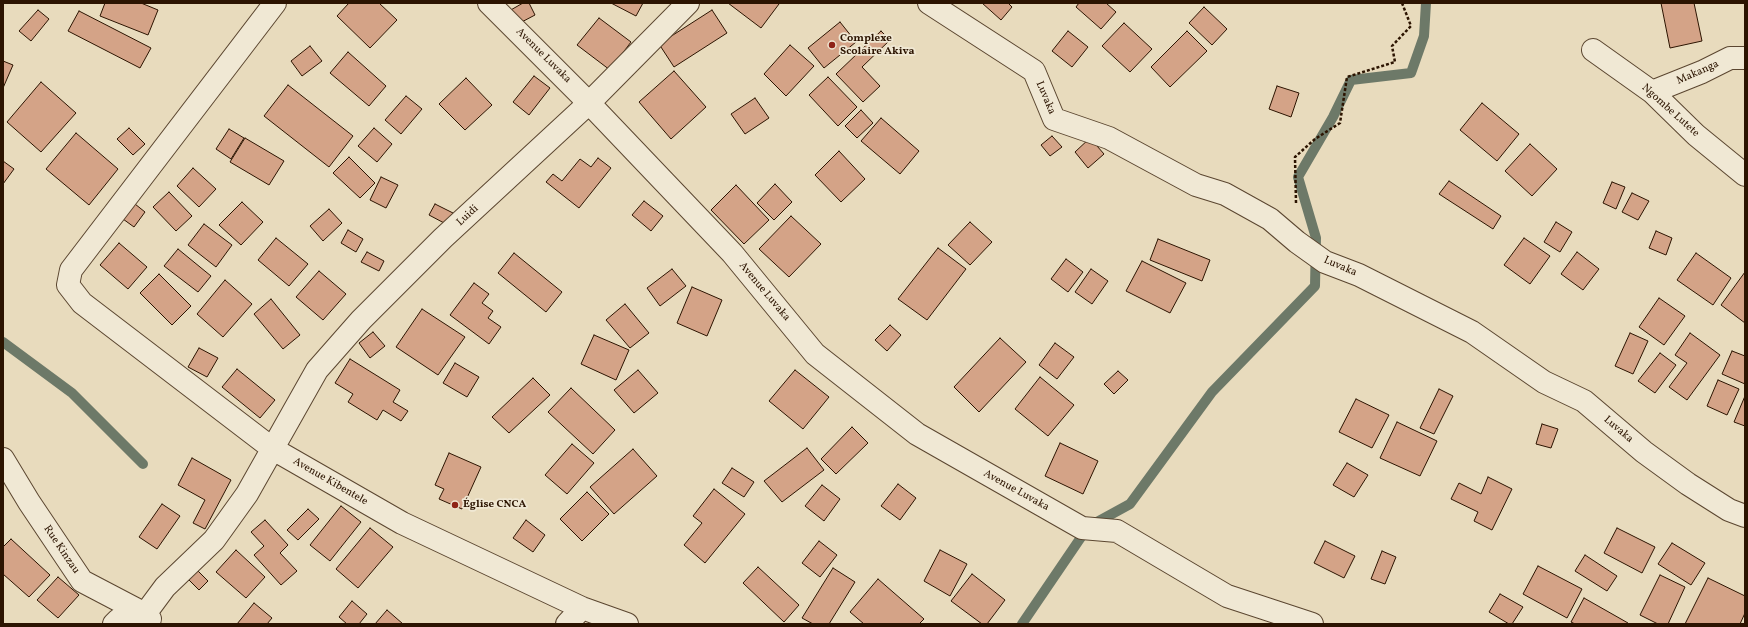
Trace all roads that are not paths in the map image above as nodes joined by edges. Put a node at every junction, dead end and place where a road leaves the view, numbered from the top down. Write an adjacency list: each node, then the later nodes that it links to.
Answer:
1 (275, 3): 10 (street, Avenue Kibentele)
2 (489, 3): 8 (street, Avenue Luvaka)
3 (688, 3): 8 (street, Luidi)
4 (929, 3): 12 (street, Luvaka)
5 (1593, 50): 7 (street, Ngombe Lutete)
6 (1745, 58): 7 (street, Makanga)
7 (1652, 92): 9 (street, Ngombe Lutete)
8 (589, 103): 10 (street, Luidi); 18 (street, Avenue Luvaka)
9 (1745, 175)
10 (273, 449): 13 (street, Avenue Kibentele); 14 (street, Luidi)
11 (3, 459): 14 (street, Rue Kinzau)
12 (1745, 516)
13 (582, 608): 16 (street); 17 (street, Avenue Kibentele)
14 (150, 619): 15 (street)
15 (114, 624)
16 (567, 624)
17 (627, 624)
18 (1312, 624)

